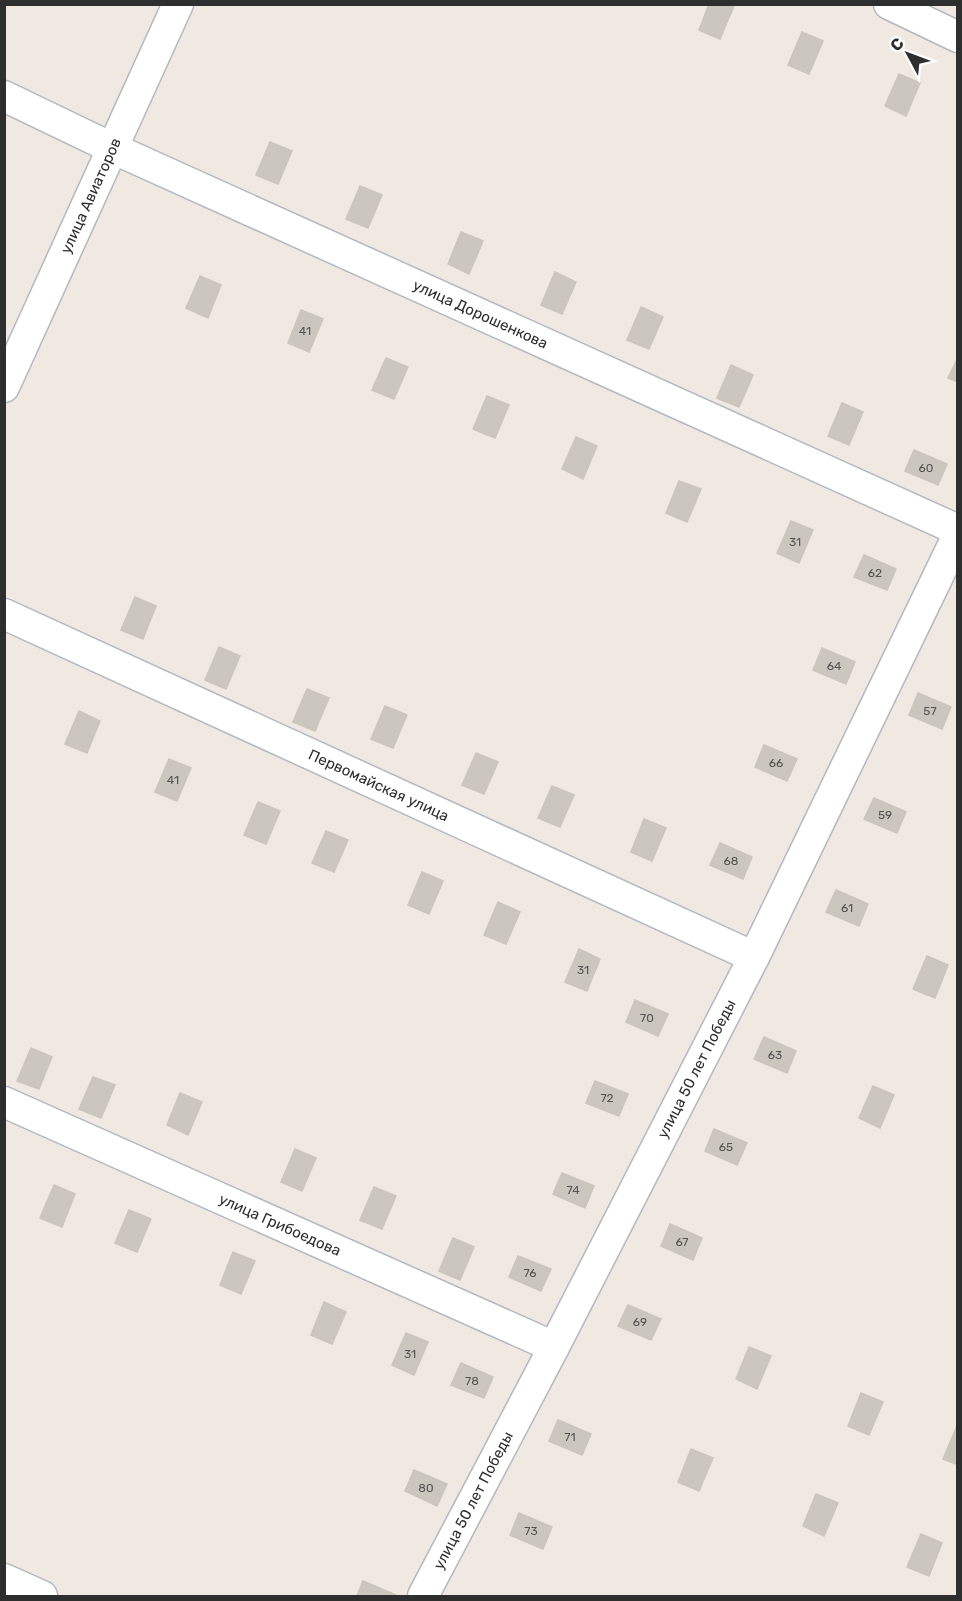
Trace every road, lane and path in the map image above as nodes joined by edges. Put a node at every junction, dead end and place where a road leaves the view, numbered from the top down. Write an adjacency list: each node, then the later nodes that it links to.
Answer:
1 (178, 4): 5 (street, улица Авиаторов)
2 (889, 4): 3 (street)
3 (957, 37)
4 (4, 96): 5 (street, улица Дорошенкова)
5 (112, 147): 6 (street, улица Авиаторов); 7 (street, улица Дорошенкова)
6 (4, 387)
7 (957, 530)
8 (957, 535): 10 (street, улица 50 лет Победы)
9 (4, 614): 10 (street, Первомайская улица)
10 (754, 957): 12 (street, улица 50 лет Победы)
11 (4, 1102): 12 (street, улица Грибоедова)
12 (554, 1347): 15 (street, улица 50 лет Победы)
13 (4, 1579): 14 (street)
14 (42, 1596)
15 (423, 1596)

